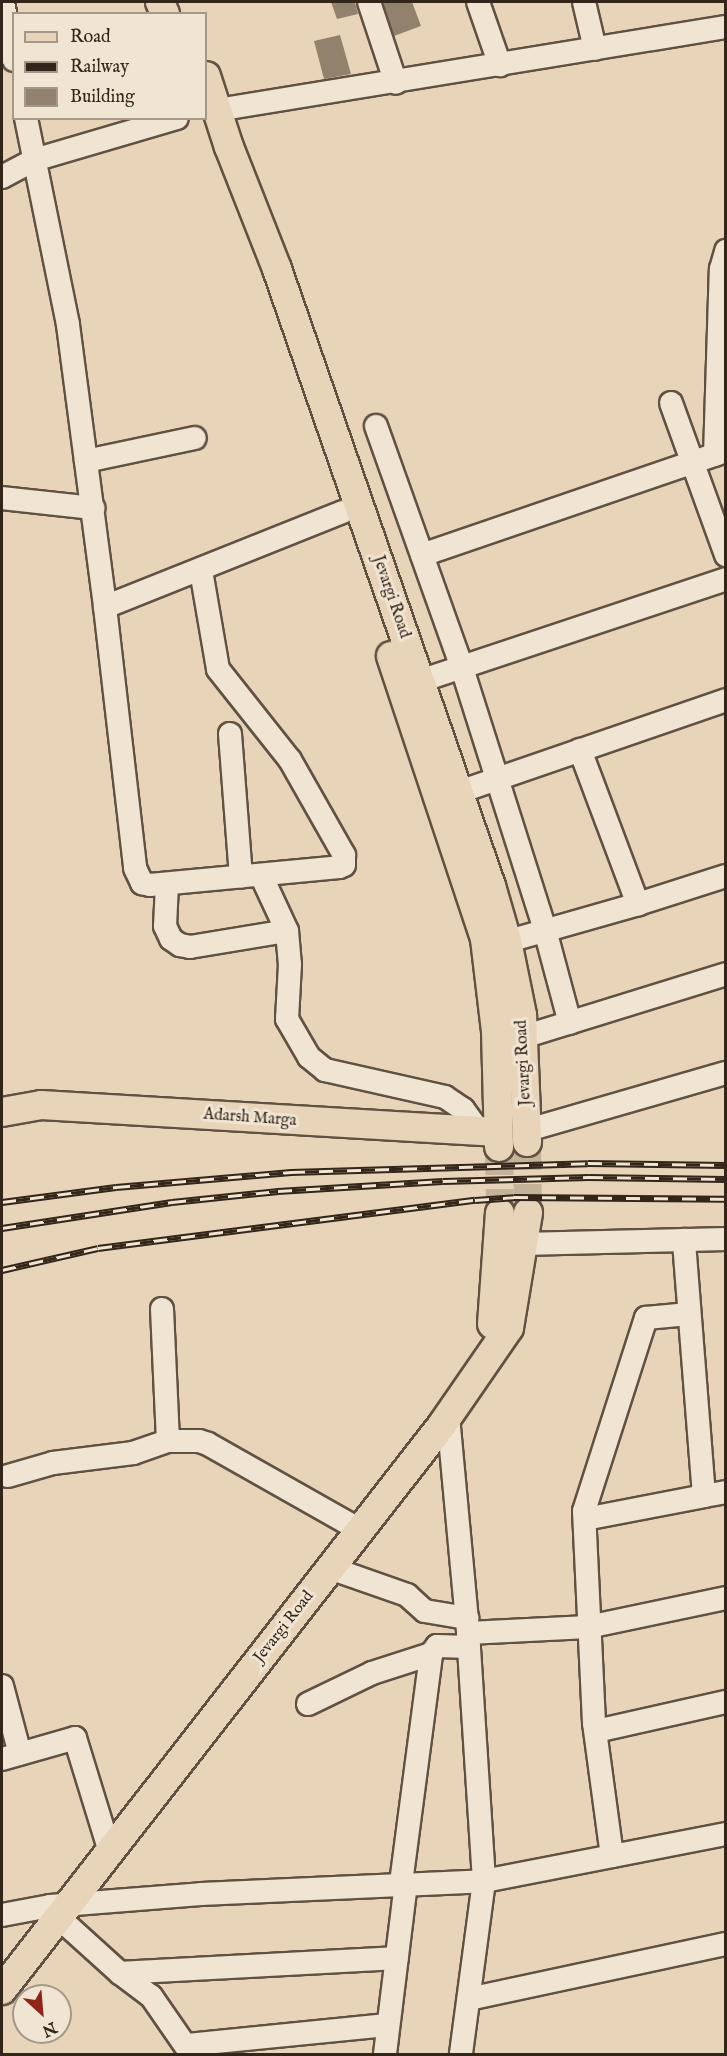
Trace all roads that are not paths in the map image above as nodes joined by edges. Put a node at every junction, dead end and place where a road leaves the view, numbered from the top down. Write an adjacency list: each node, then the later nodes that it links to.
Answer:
1 (369, 2): 9 (street)
2 (478, 2): 8 (street)
3 (584, 2): 6 (street)
4 (3, 9): 7 (street)
5 (726, 27): 6 (street)
6 (595, 49): 8 (street)
7 (12, 53)
8 (500, 65): 9 (street)
9 (396, 83): 11 (street)
10 (207, 84): 11 (main road, Jevargi Road)
11 (211, 114): 25 (main road); 32 (main road, Jevargi Road)
12 (26, 120): 14 (street)
13 (170, 120): 14 (street)
14 (34, 160): 15 (street); 21 (street)
15 (2, 177)
16 (726, 251): 20 (street)
17 (671, 403): 22 (street)
18 (376, 426): 26 (street)
19 (195, 438): 21 (street)
20 (720, 453): 22 (street)
21 (86, 461): 24 (street)
22 (693, 463): 26 (street); 27 (street)
23 (2, 498): 24 (street)
24 (93, 507): 30 (street)
25 (343, 512): 28 (street); 44 (main road)
26 (422, 555): 31 (street)
27 (726, 555)
28 (201, 571): 30 (street); 38 (street)
29 (726, 579): 31 (street)
30 (105, 607): 40 (street)
31 (462, 668): 32 (street); 36 (street)
32 (420, 681): 37 (main road, Jevargi Road)
33 (726, 700): 35 (street)
34 (230, 734): 38 (street)
35 (580, 750): 36 (street); 41 (street)
36 (499, 780): 37 (street); 42 (street)
37 (459, 792): 44 (main road, Jevargi Road)
38 (251, 876): 40 (street); 43 (street)
39 (726, 876): 41 (street)
40 (167, 884): 43 (street)
41 (638, 904): 42 (street)
42 (546, 930): 44 (street); 46 (street)
43 (287, 931): 51 (street)
44 (497, 944): 47 (main road, Jevargi Road); 51 (main road)
45 (726, 974): 46 (street)
46 (570, 1023): 47 (street)
47 (523, 1037): 50 (main road, Jevargi Road)
48 (726, 1073): 50 (street)
49 (2, 1112): 51 (main road, Adarsh Marga)
50 (527, 1136)
51 (492, 1137)
52 (726, 1239): 53 (street)
53 (684, 1240): 54 (street); 56 (street)
54 (523, 1244): 57 (main road, Jevargi Road); 57 (main road, Jevargi Road)
55 (162, 1309): 59 (street)
56 (688, 1314): 61 (street); 62 (street)
57 (486, 1359): 58 (main road, Jevargi Road)
58 (448, 1416): 63 (main road, Jevargi Road); 67 (street)
59 (168, 1441): 60 (street); 63 (street)
60 (8, 1476)
61 (715, 1494): 62 (street)
62 (585, 1519): 66 (street)
63 (360, 1530): 64 (main road, Jevargi Road)
64 (330, 1568): 67 (street); 75 (main road, Jevargi Road)
65 (726, 1599): 66 (street)
66 (588, 1627): 67 (street); 72 (street)
67 (468, 1633): 68 (street); 77 (street)
68 (431, 1654): 71 (street); 78 (street)
69 (2, 1686): 73 (street)
70 (726, 1702): 72 (street)
71 (308, 1704)
72 (596, 1731): 76 (street)
73 (11, 1756): 75 (street)
74 (726, 1834): 76 (street)
75 (110, 1852): 79 (main road, Jevargi Road)
76 (612, 1856): 77 (street)
77 (484, 1881): 78 (street); 85 (street)
78 (404, 1883): 79 (street); 82 (street)
79 (64, 1911): 80 (street); 83 (street); 84 (main road, Jevargi Road)
80 (2, 1915)
81 (726, 1944): 85 (street)
82 (397, 1958): 83 (street); 86 (street)
83 (120, 1973): 87 (street)
84 (2, 1990)
85 (469, 1999): 89 (street)
86 (386, 2025): 87 (street); 88 (street)
87 (189, 2051)
88 (385, 2055)
89 (461, 2055)

